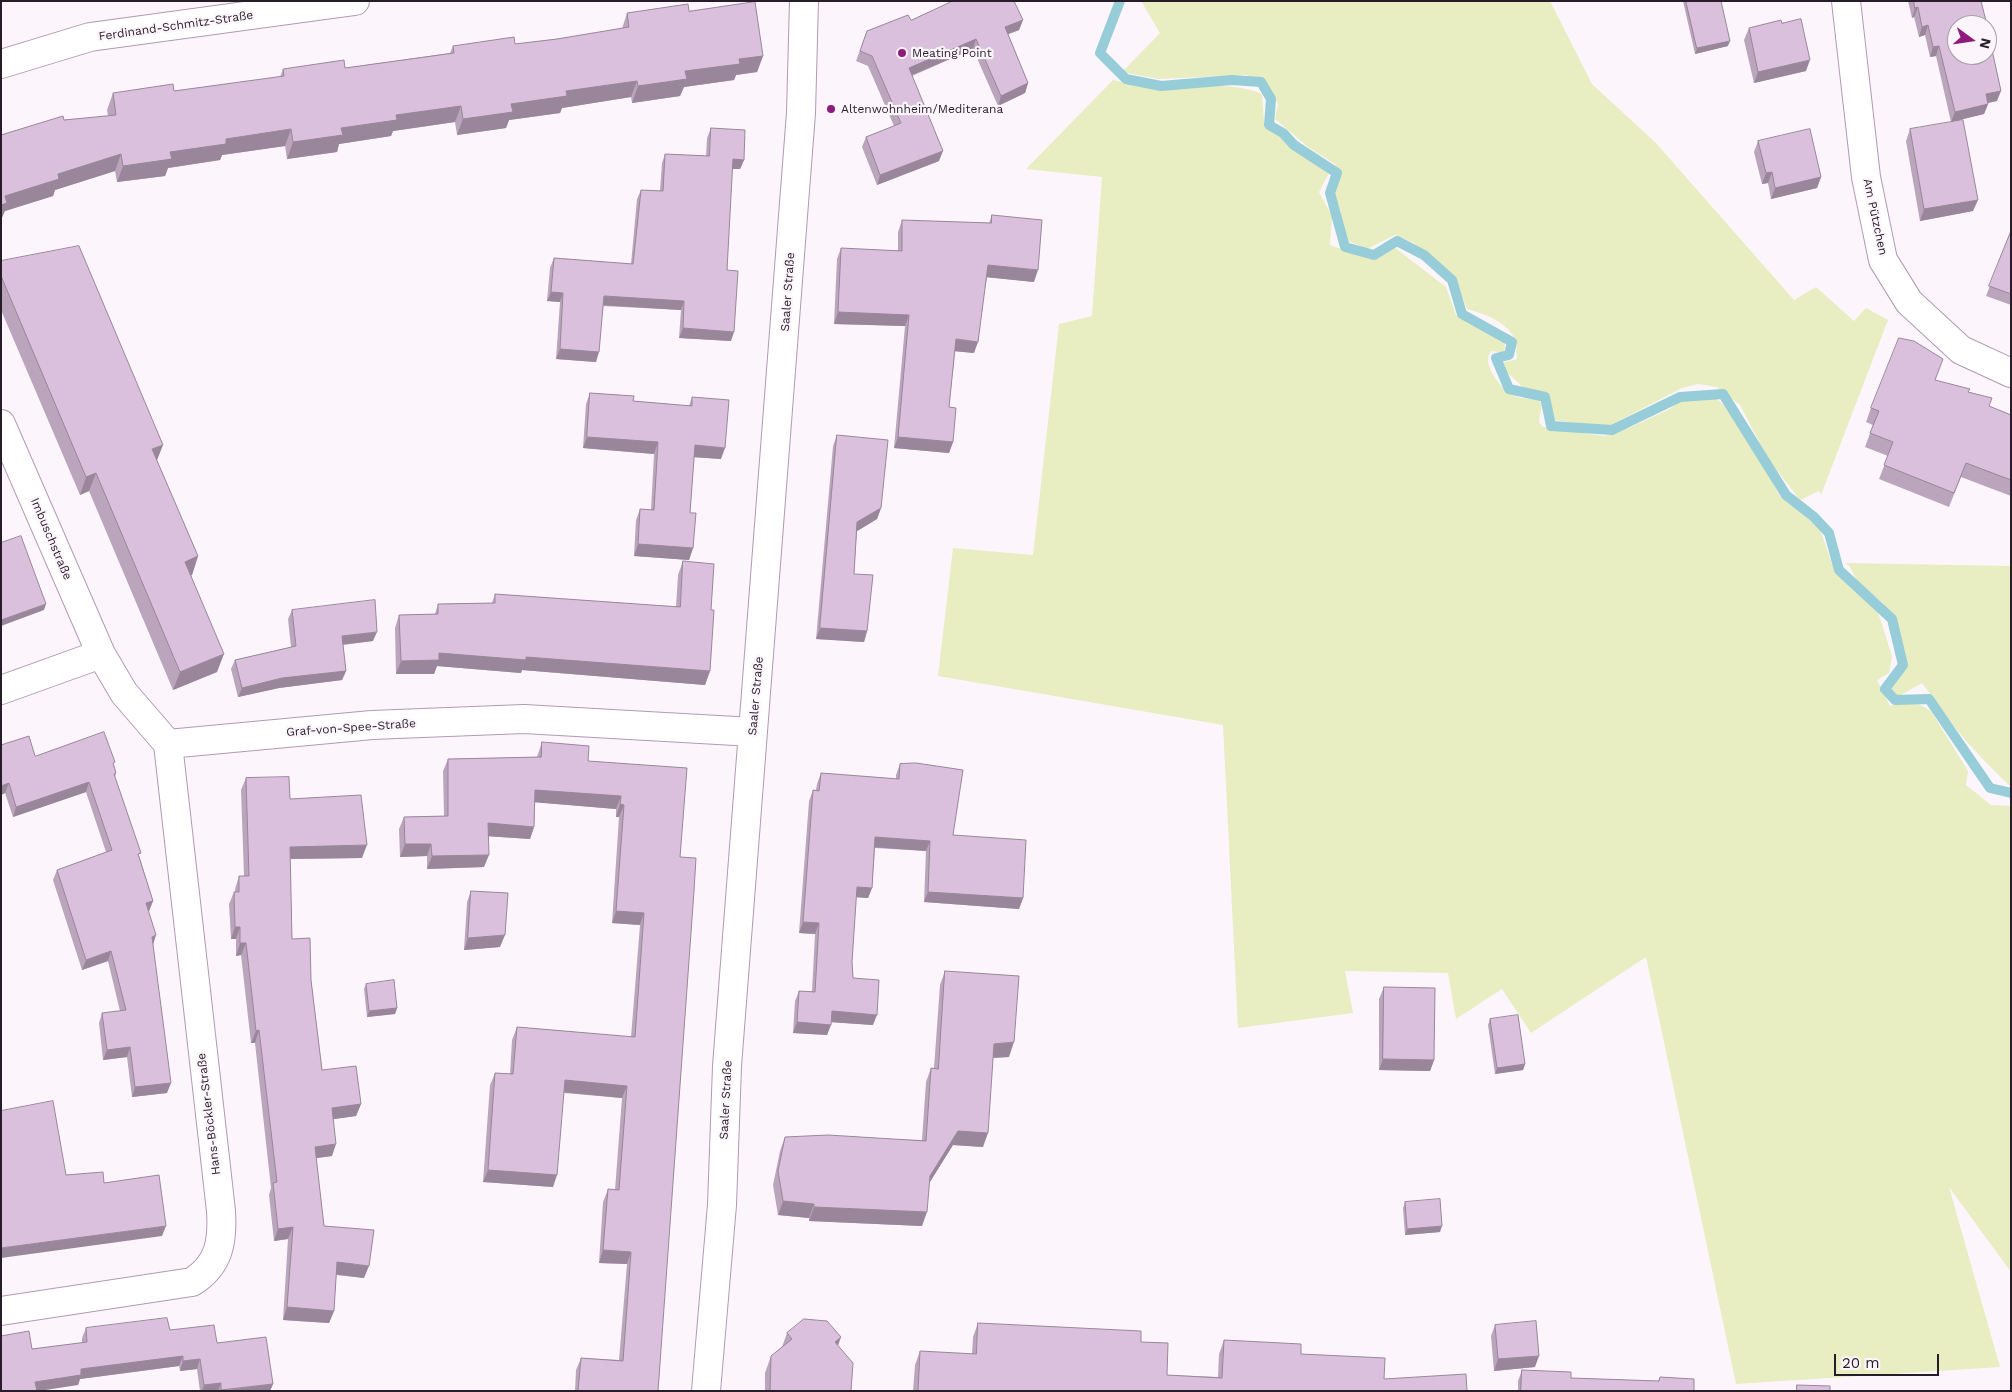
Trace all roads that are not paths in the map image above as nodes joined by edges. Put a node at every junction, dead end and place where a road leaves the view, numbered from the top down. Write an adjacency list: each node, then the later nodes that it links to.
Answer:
1 (355, 1): 4 (street, Ferdinand-Schmitz-Straße)
2 (804, 1): 9 (street, Saaler Straße)
3 (1846, 1): 5 (street, Am Pützchen)
4 (1, 64)
5 (2011, 373)
6 (1, 424): 7 (street, Imbuschstraße)
7 (101, 654): 8 (street); 10 (street)
8 (1, 690)
9 (753, 732): 10 (street, Graf-von-Spee-Straße); 12 (street, Saaler Straße)
10 (168, 744): 11 (street, Hans-Böckler-Straße)
11 (1, 1311)
12 (706, 1391)

